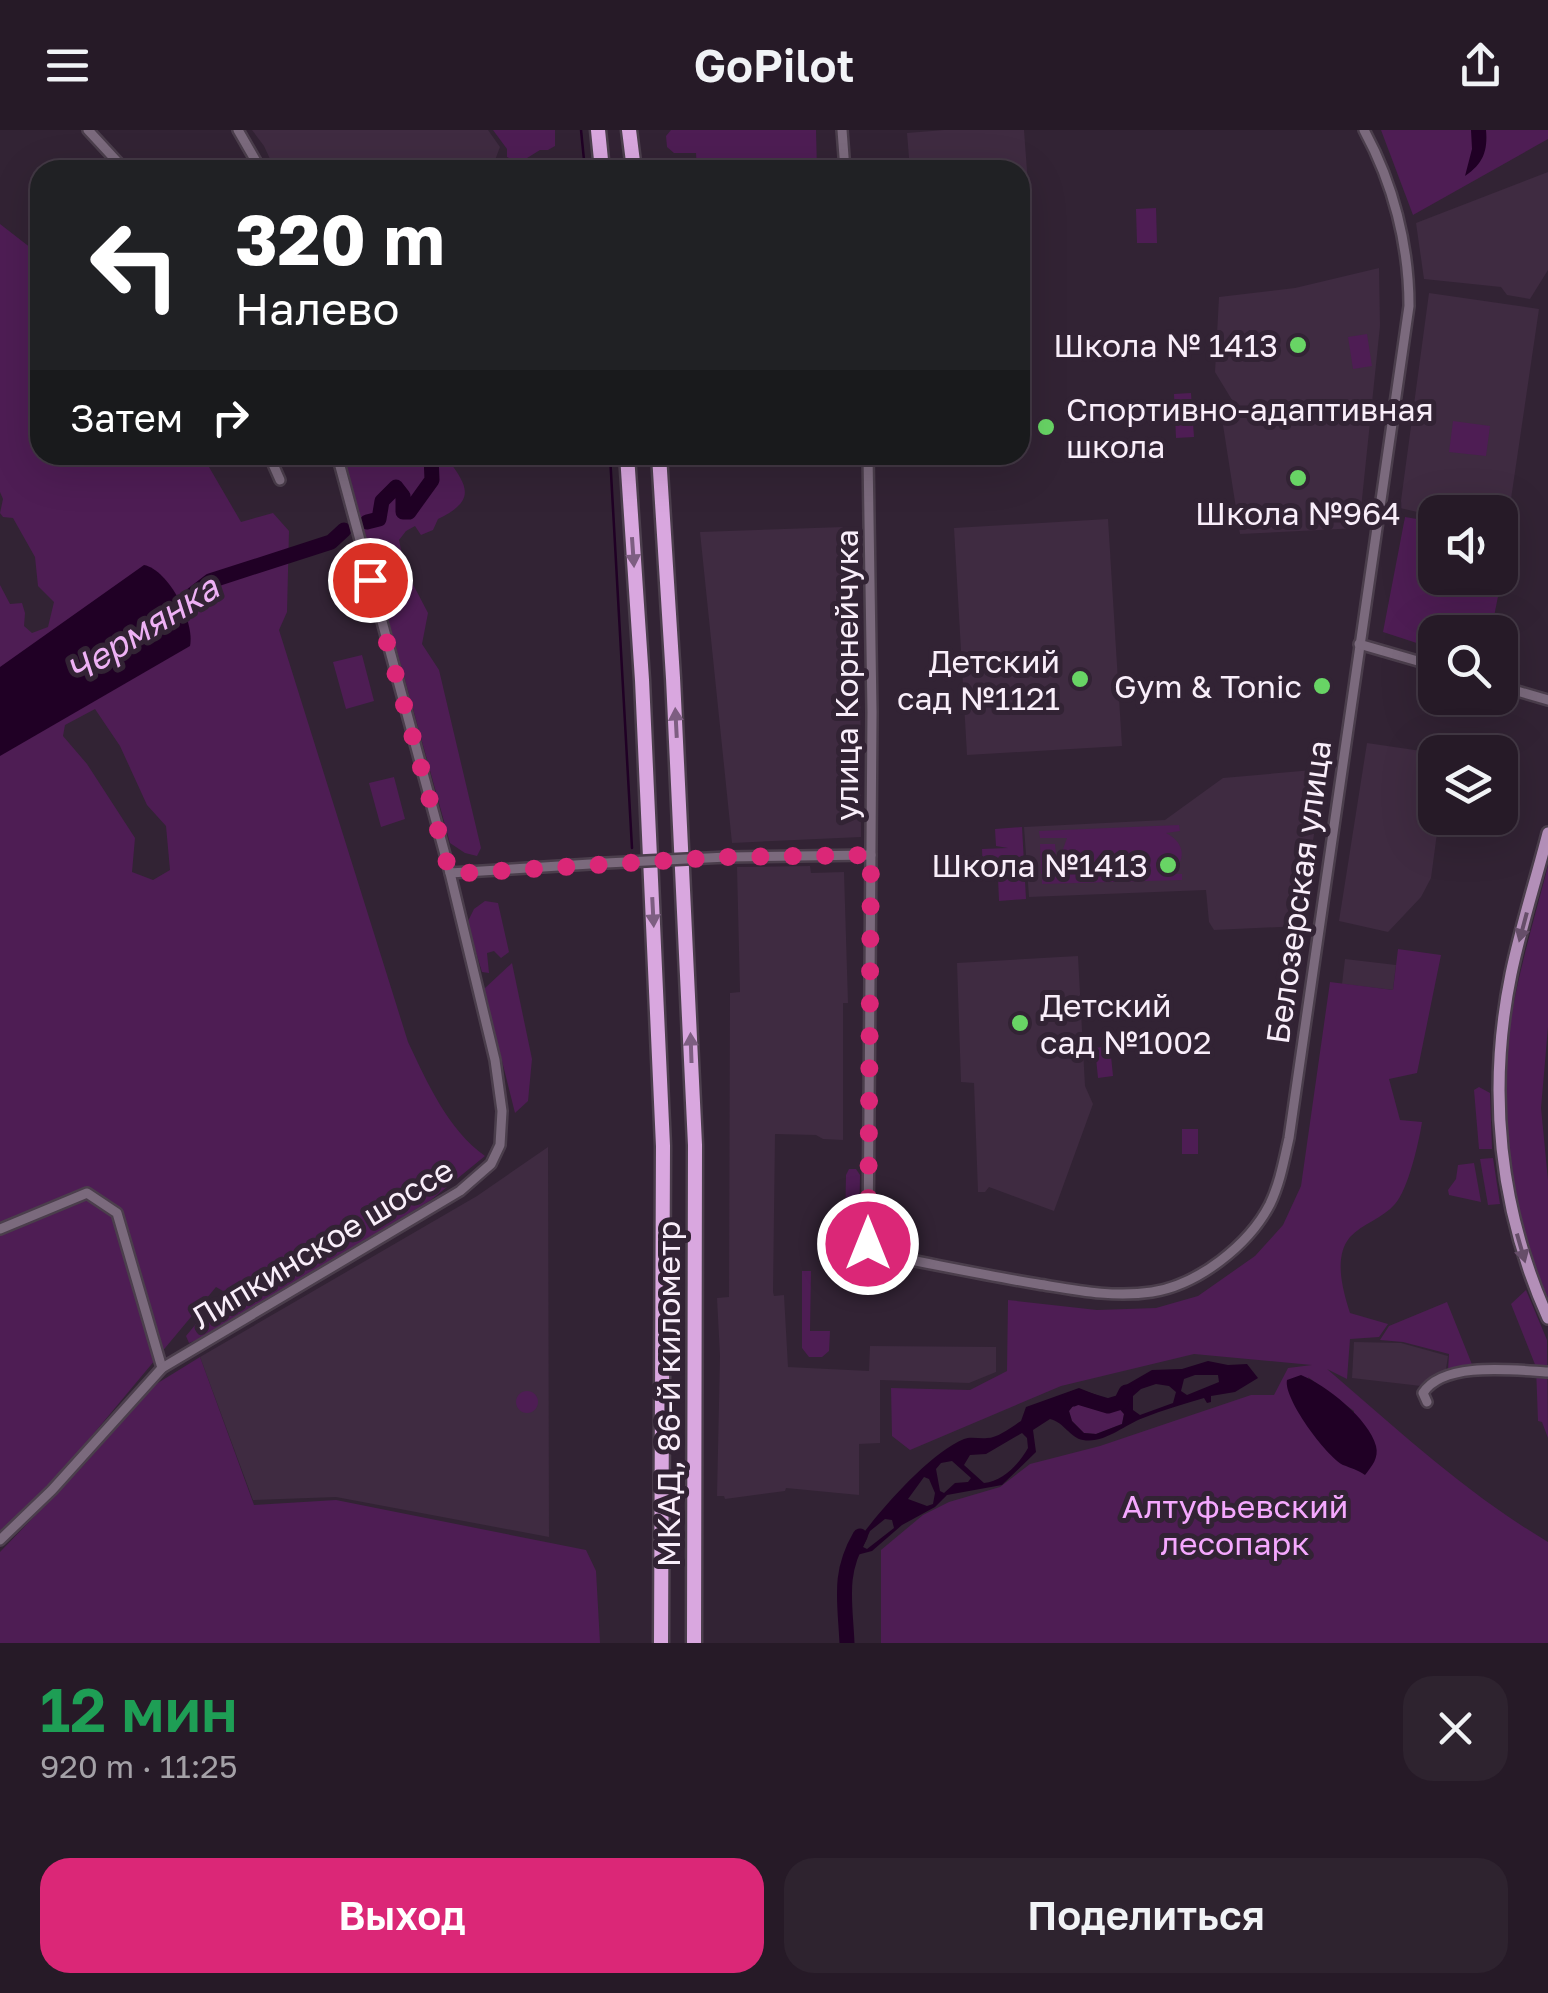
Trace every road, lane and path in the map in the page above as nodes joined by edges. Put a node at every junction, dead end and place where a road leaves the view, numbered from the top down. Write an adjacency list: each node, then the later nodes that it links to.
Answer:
1 (88, 130): 7 (street)
2 (238, 130): 8 (street)
3 (598, 130): 9 (highway)
4 (629, 130): 10 (highway)
5 (842, 130): 11 (street)
6 (1364, 130): 18 (street, Белозерская улица)
7 (116, 160)
8 (255, 160)
9 (601, 160)
10 (633, 160)
11 (844, 160)
12 (273, 465): 17 (street)
13 (340, 465): 24 (street, Липкинское шоссе)
14 (628, 465): 32 (highway, МКАД, 86-й километр, one-way to 32)
15 (660, 465): 33 (highway, МКАД, 86-й километр, one-way to 15)
16 (868, 465): 23 (street, улица Корнейчука)
17 (280, 480)
18 (1359, 644): 19 (street); 26 (street, Белозерская улица)
19 (1418, 661)
20 (1518, 691): 21 (street)
21 (1548, 700)
22 (1548, 833): 27 (main road, one-way to 27)
23 (871, 855): 24 (street, bridge); 26 (street, улица Корнейчука)
24 (450, 874): 28 (street, Липкинское шоссе)
25 (0, 1228): 28 (street)
26 (873, 1253)
27 (1548, 1318)
28 (162, 1368): 31 (street, Липкинское шоссе)
29 (1548, 1372): 30 (street)
30 (1428, 1402)
31 (0, 1540)
32 (660, 1643)
33 (694, 1643)

